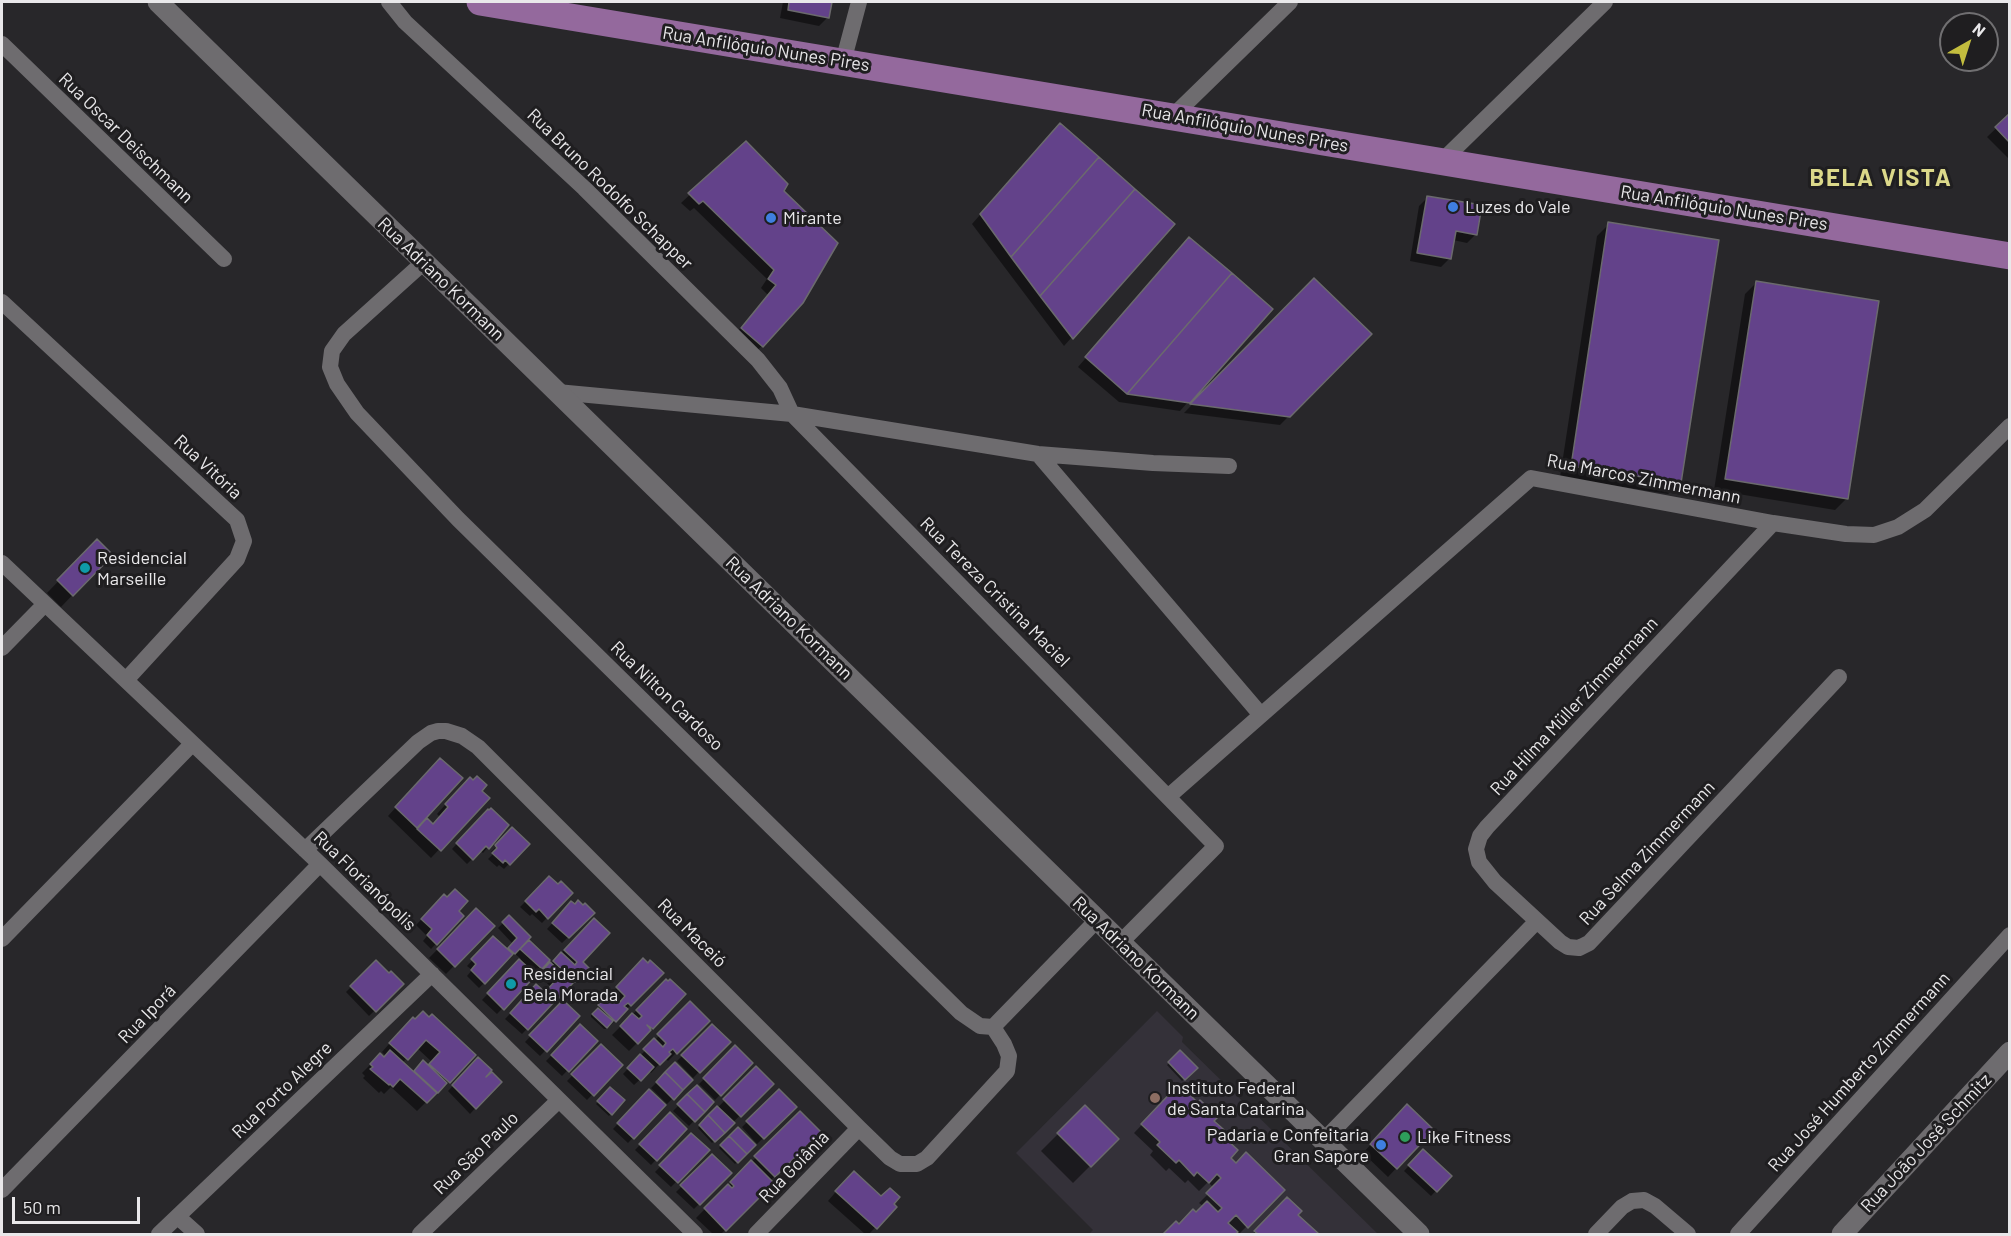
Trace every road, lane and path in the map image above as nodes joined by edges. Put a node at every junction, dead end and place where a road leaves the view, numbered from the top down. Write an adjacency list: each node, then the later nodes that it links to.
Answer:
1 (158, 2): 13 (street, Rua Adriano Kormann)
2 (389, 2): 16 (street, Rua Bruno Rodolfo Schapper)
3 (480, 2): 8 (main road, Rua Anfilóquio Nunes Pires)
4 (859, 2): 8 (street)
5 (1290, 2): 9 (street)
6 (1605, 2): 10 (street)
7 (2, 44): 12 (street, Rua Oscar Deischmann)
8 (843, 62): 9 (main road, Rua Anfilóquio Nunes Pires)
9 (1173, 116): 10 (main road, Rua Anfilóquio Nunes Pires)
10 (1441, 162): 11 (main road, Rua Anfilóquio Nunes Pires)
11 (2010, 256)
12 (224, 259)
13 (424, 262): 15 (street, Rua Adriano Kormann); 37 (street, Rua Nilton Cardoso)
14 (2, 302): 25 (street, Rua Vitória)
15 (557, 392): 16 (street); 31 (street, Rua Adriano Kormann)
16 (792, 414): 18 (street); 28 (street, Rua Tereza Cristina Maciel)
17 (2010, 426): 20 (street, Rua Marcos Zimmermann)
18 (1038, 454): 19 (street); 26 (street)
19 (1228, 466)
20 (1773, 523): 26 (street, Rua Marcos Zimmermann); 32 (street, Rua Hilma Müller Zimmermann)
21 (2, 562): 22 (street, Rua Florianópolis)
22 (45, 603): 23 (street); 25 (street, Rua Florianópolis)
23 (2, 648)
24 (1839, 677): 32 (street, Rua Selma Zimmermann)
25 (126, 680): 27 (street, Rua Florianópolis)
26 (1261, 715): 28 (street, Rua Marcos Zimmermann)
27 (192, 744): 29 (street, Rua Florianópolis); 34 (street)
28 (1169, 796): 35 (street, Rua Tereza Cristina Maciel)
29 (305, 850): 30 (street, Rua Florianópolis); 40 (street, Rua Maceió)
30 (320, 864): 36 (street, Rua Florianópolis); 42 (street, Rua Iporá)
31 (1097, 920): 35 (street, Rua Adriano Kormann); 37 (street)
32 (1537, 921): 41 (street)
33 (2010, 935): 52 (street, Rua José Humberto Zimmermann)
34 (2, 939)
35 (1120, 942): 41 (street, Rua Adriano Kormann)
36 (432, 974): 39 (street, Rua Florianópolis); 43 (street, Rua Porto Alegre)
37 (993, 1027): 40 (street, Rua Maceió)
38 (2010, 1052): 53 (street, Rua João José Schmitz)
39 (559, 1100): 46 (street, Rua São Paulo); 47 (street, Rua Florianópolis)
40 (859, 1128): 48 (street, Rua Goiânia)
41 (1323, 1141): 49 (street, Rua Adriano Kormann)
42 (2, 1190)
43 (178, 1217): 44 (street, Rua Porto Alegre); 45 (street)
44 (159, 1234)
45 (197, 1234)
46 (420, 1234)
47 (694, 1234)
48 (756, 1234)
49 (1419, 1234)
50 (1596, 1234): 51 (street)
51 (1688, 1234)
52 (1738, 1234)
53 (1842, 1234)

